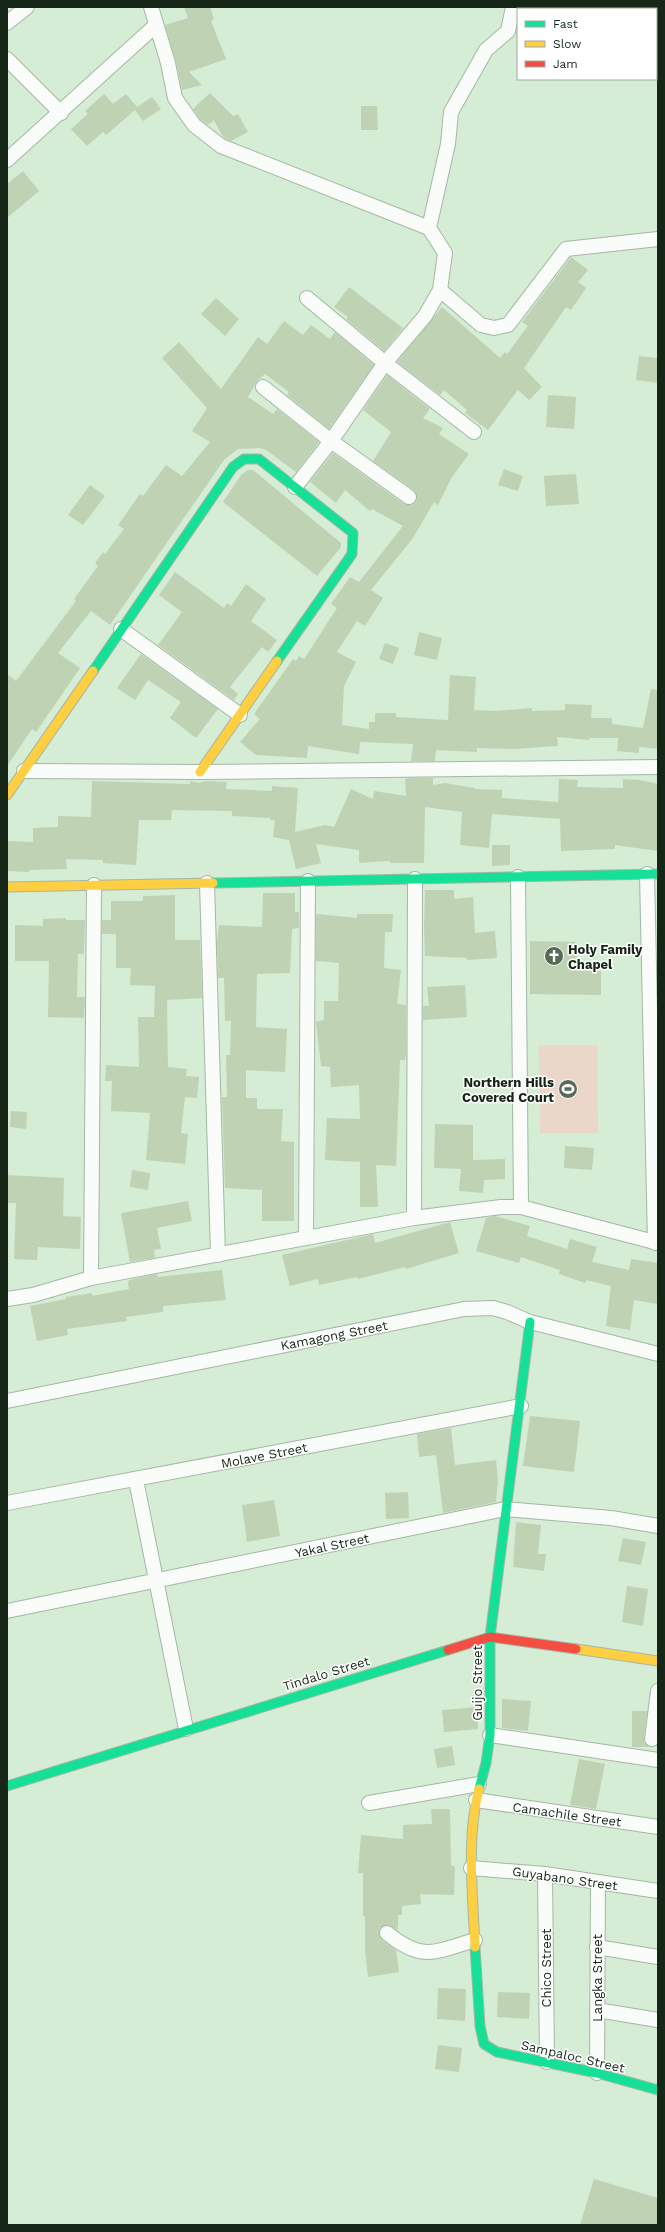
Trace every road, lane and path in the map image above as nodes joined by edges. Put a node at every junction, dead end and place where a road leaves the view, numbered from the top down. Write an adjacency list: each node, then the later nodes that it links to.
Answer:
1 (27, 7): 4 (street)
2 (151, 7): 5 (street)
3 (513, 7): 9 (street)
4 (7, 23)
5 (156, 26): 7 (street); 9 (street)
6 (7, 59): 7 (street)
7 (61, 113): 8 (street)
8 (7, 160)
9 (429, 228): 11 (street)
10 (658, 239): 11 (street)
11 (440, 290): 13 (street)
12 (307, 298): 13 (street)
13 (385, 363): 15 (street); 16 (street)
14 (263, 387): 16 (street)
15 (474, 432)
16 (331, 441): 17 (street); 18 (street)
17 (294, 487): 19 (street); 20 (street)
18 (409, 497)
19 (121, 629): 20 (street); 22 (street)
20 (240, 715): 23 (street)
21 (658, 767): 23 (street)
22 (24, 771): 23 (street); 24 (street)
23 (200, 772)
24 (7, 795)
25 (652, 874): 26 (street); 35 (street)
26 (518, 877): 27 (street); 32 (street)
27 (415, 879): 28 (street); 33 (street)
28 (308, 881): 29 (street); 34 (street)
29 (207, 883): 30 (street); 36 (street)
30 (94, 885): 31 (street); 37 (street)
31 (7, 887)
32 (521, 1207): 33 (street); 35 (street)
33 (414, 1218): 34 (street)
34 (306, 1238): 36 (street)
35 (657, 1243)
36 (218, 1255): 37 (street)
37 (91, 1278): 38 (street)
38 (7, 1299)
39 (530, 1322): 40 (street, Kamagong Street); 41 (street, Kamagong Street); 42 (street, Guijo Street)
40 (658, 1354)
41 (7, 1401)
42 (521, 1406): 43 (street, Molave Street); 45 (street, Guijo Street)
43 (136, 1480): 44 (street, Molave Street); 47 (street)
44 (7, 1503)
45 (505, 1509): 46 (street, Yakal Street); 47 (street, Yakal Street); 49 (street, Guijo Street)
46 (658, 1526)
47 (157, 1581): 48 (street, Yakal Street); 52 (street)
48 (7, 1611)
49 (490, 1637): 50 (street, Tindalo Street); 52 (street, Tindalo Street); 53 (street, Guijo Street)
50 (658, 1661)
51 (658, 1691): 54 (street)
52 (186, 1729): 57 (street, Tindalo Street)
53 (490, 1735): 55 (street); 56 (street, Guijo Street)
54 (652, 1739)
55 (658, 1760)
56 (479, 1784): 58 (street, Guijo Street); 59 (street)
57 (7, 1786)
58 (476, 1800): 60 (street, Camachile Street); 61 (street, Guijo Street)
59 (369, 1803)
60 (658, 1827)
61 (471, 1868): 62 (street, Guyabano Street); 66 (street, Guijo Street)
62 (546, 1874): 63 (street, Guyabano Street); 72 (street, Chico Street)
63 (598, 1882): 64 (street, Guyabano Street); 67 (street, Langka Street)
64 (658, 1891)
65 (387, 1933): 66 (street)
66 (475, 1940): 71 (street, Guijo Street)
67 (597, 1947): 68 (street); 69 (street, Langka Street)
68 (658, 1957)
69 (597, 2010): 70 (street); 73 (street, Langka Street)
70 (658, 2020)
71 (484, 2044): 72 (street, Sampaloc Street)
72 (547, 2062): 73 (street, Sampaloc Street)
73 (597, 2073): 74 (street, Sampaloc Street)
74 (658, 2090)

